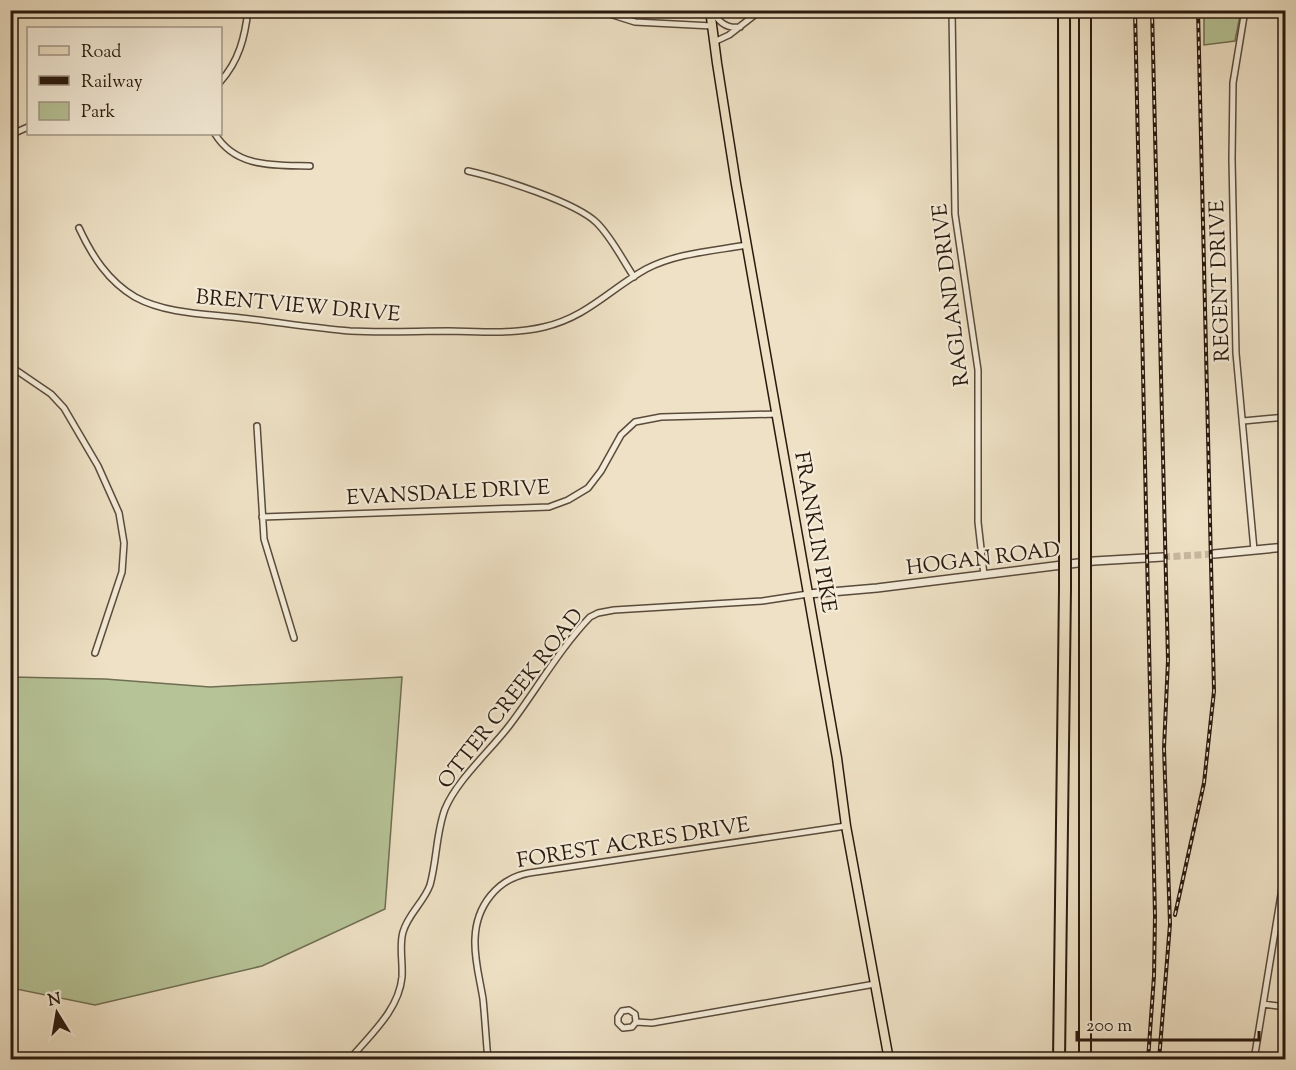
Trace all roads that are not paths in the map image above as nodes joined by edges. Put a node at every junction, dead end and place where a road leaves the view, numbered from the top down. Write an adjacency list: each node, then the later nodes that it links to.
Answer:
1 (248, 10): 12 (street)
2 (597, 10): 9 (street)
3 (711, 10): 9 (main road, FRANKLIN PIKE); 10 (street)
4 (761, 10): 10 (street)
5 (952, 10): 31 (street, RAGLAND DRIVE)
6 (1064, 10): 44 (highway, bridge)
7 (1085, 10): 45 (highway, bridge)
8 (1245, 10): 24 (street, REGENT DRIVE)
9 (712, 26): 11 (main road, FRANKLIN PIKE)
10 (741, 27): 11 (street)
11 (714, 42): 19 (main road, FRANKLIN PIKE)
12 (222, 79)
13 (27, 127): 14 (street)
14 (10, 135)
15 (216, 135): 16 (street)
16 (310, 166)
17 (468, 171): 20 (street)
18 (79, 228): 20 (street, BRENTVIEW DRIVE)
19 (747, 245): 20 (street, BRENTVIEW DRIVE); 22 (main road, FRANKLIN PIKE)
20 (634, 277)
21 (10, 366): 34 (street)
22 (777, 414): 26 (street, EVANSDALE DRIVE); 32 (main road, FRANKLIN PIKE)
23 (1286, 417): 24 (street)
24 (1243, 421): 28 (street, REGENT DRIVE)
25 (257, 426): 26 (street)
26 (262, 517): 33 (street)
27 (1286, 547): 28 (street)
28 (1254, 550): 29 (street)
29 (1214, 554)
30 (1163, 557): 31 (street, HOGAN ROAD)
31 (984, 575): 32 (street, HOGAN ROAD)
32 (808, 594): 35 (main road, FRANKLIN PIKE); 41 (street, OTTER CREEK ROAD)
33 (294, 638)
34 (95, 653)
35 (846, 826): 37 (main road, FRANKLIN PIKE); 42 (street, FOREST ACRES DRIVE)
36 (1286, 864): 38 (street)
37 (876, 984): 40 (street); 43 (main road, FRANKLIN PIKE)
38 (1263, 1004): 39 (street); 46 (street)
39 (1286, 1007)
40 (636, 1022)
41 (349, 1059)
42 (488, 1059)
43 (889, 1059)
44 (1059, 1059)
45 (1085, 1059)
46 (1254, 1059)

